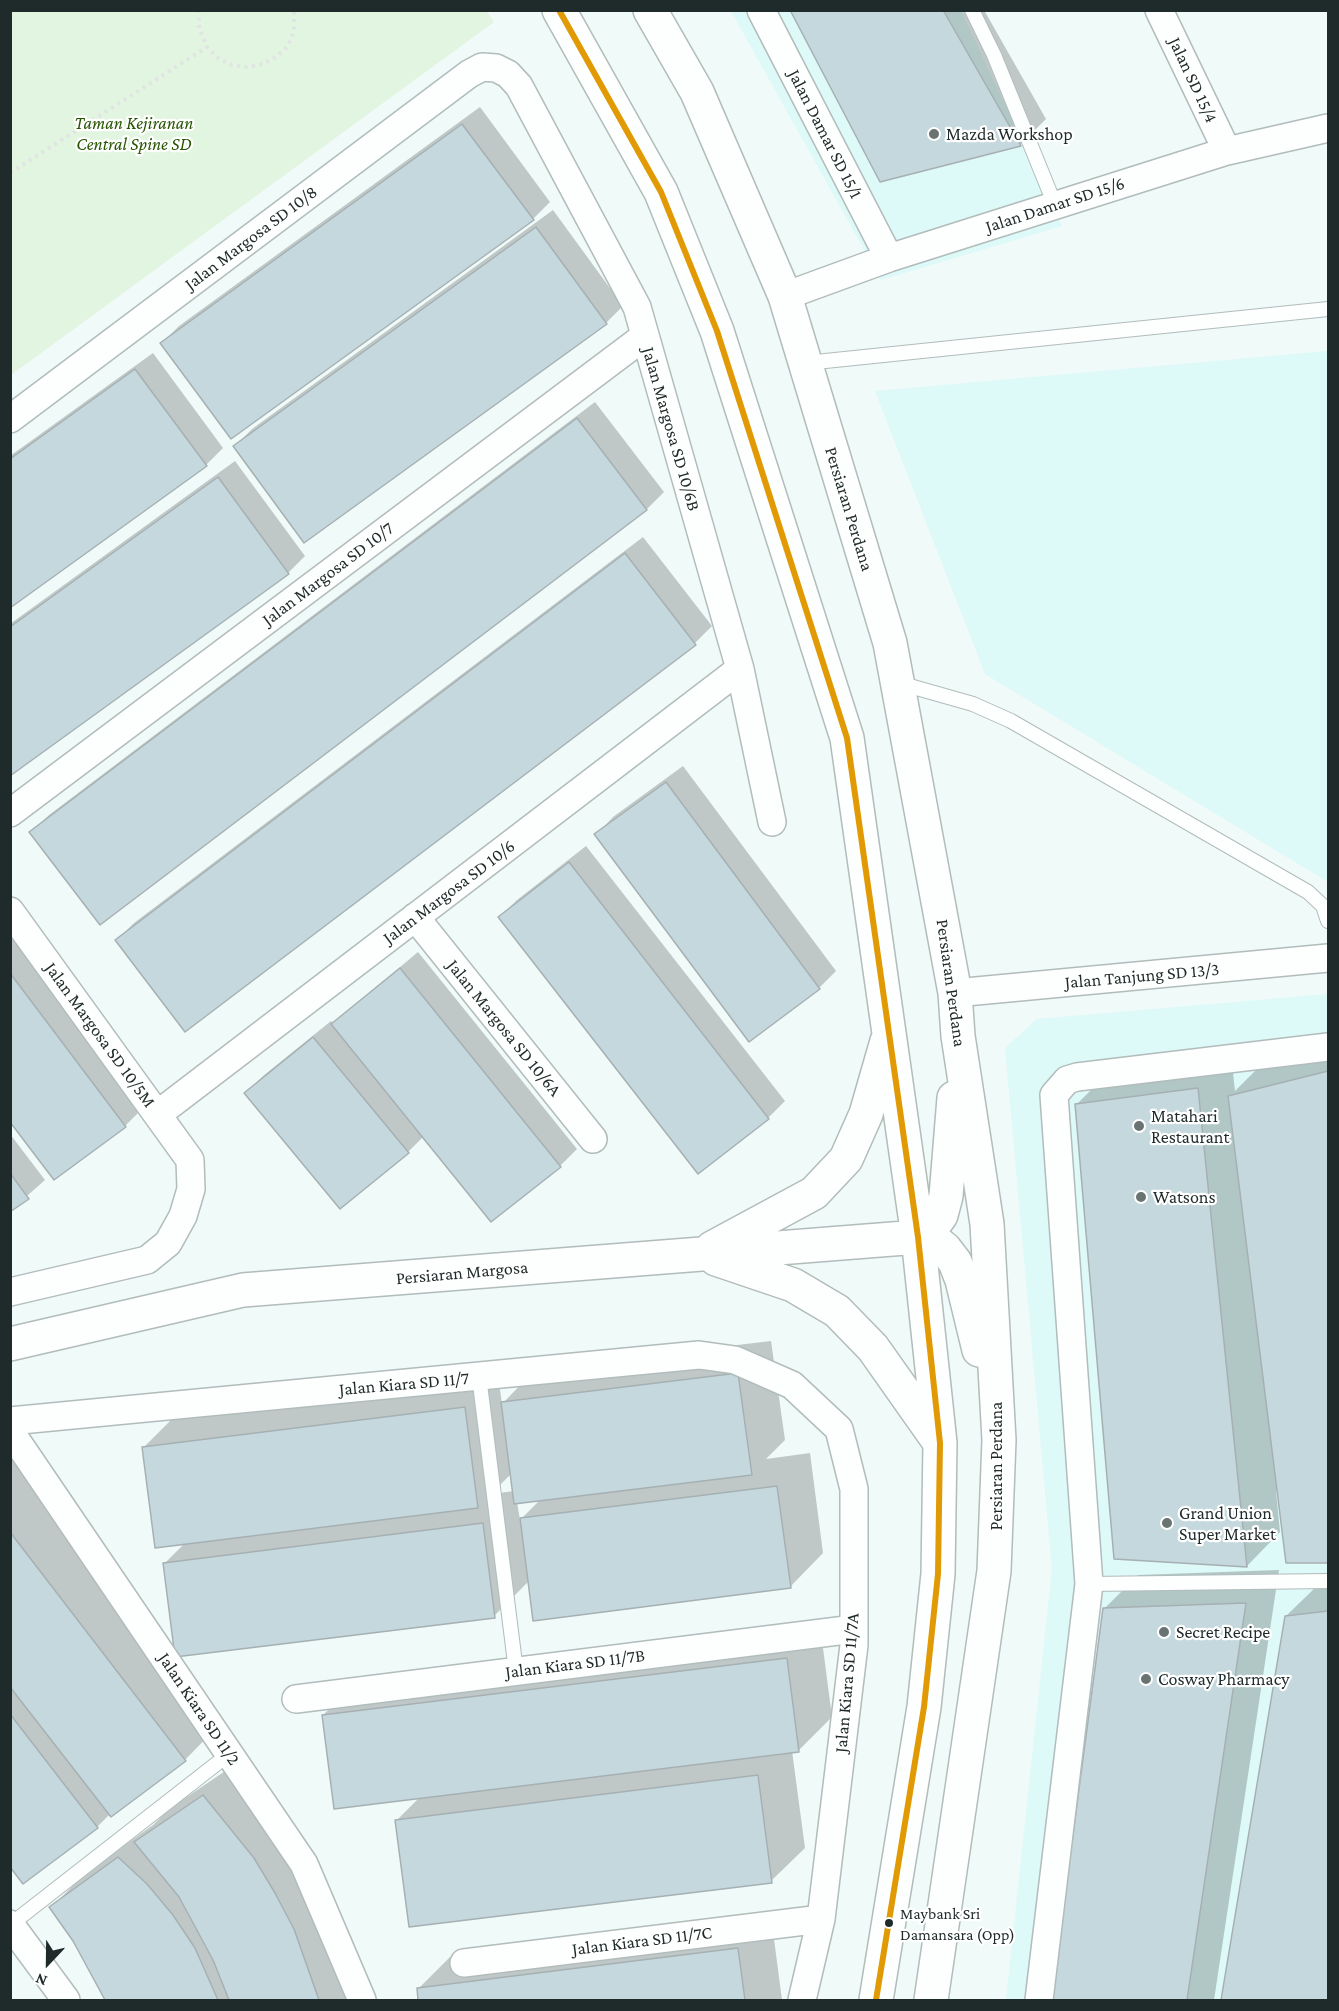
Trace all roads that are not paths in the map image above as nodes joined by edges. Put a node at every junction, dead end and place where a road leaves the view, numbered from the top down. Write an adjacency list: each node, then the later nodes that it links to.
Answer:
1 (559, 10): 25 (main road)
2 (650, 10): 11 (main road, Persiaran Perdana)
3 (761, 10): 10 (street, Jalan Damar SD 15/1)
4 (972, 10): 9 (lane)
5 (1159, 10): 8 (street, Jalan SD 15/4)
6 (496, 68): 13 (street, Jalan Margosa SD 10/6B); 15 (street, Jalan Margosa SD 10/8)
7 (1329, 128): 8 (street, Jalan Damar SD 15/6)
8 (1227, 151): 9 (street, Jalan Damar SD 15/6)
9 (1055, 206): 10 (street, Jalan Damar SD 15/6)
10 (889, 258): 11 (street, Jalan Damar SD 15/6)
11 (785, 296): 14 (main road, Persiaran Perdana)
12 (1329, 309): 14 (lane)
13 (645, 336): 16 (street, Jalan Margosa SD 10/6B); 18 (street, Jalan Margosa SD 10/7)
14 (804, 364): 17 (main road, Persiaran Perdana)
15 (10, 419)
16 (740, 669): 19 (street, Jalan Margosa SD 10/6B); 21 (street, Jalan Margosa SD 10/6)
17 (899, 683): 22 (lane); 24 (main road, Persiaran Perdana)
18 (10, 813)
19 (772, 822)
20 (10, 911): 28 (street, Jalan Margosa SD 10/5M)
21 (415, 917): 28 (street, Jalan Margosa SD 10/6); 29 (street, Jalan Margosa SD 10/6A)
22 (1329, 921)
23 (1329, 958): 24 (street, Jalan Tanjung SD 13/3)
24 (955, 993): 26 (main road, Persiaran Perdana)
25 (890, 1028): 30 (main road); 31 (main road)
26 (958, 1036): 30 (main road); 38 (main road, Persiaran Perdana)
27 (1329, 1047): 41 (street)
28 (158, 1114): 32 (street, Jalan Margosa SD 10/5M)
29 (593, 1139)
30 (918, 1237): 31 (main road, Persiaran Margosa); 38 (main road); 39 (main road)
31 (701, 1254): 33 (main road, Persiaran Margosa); 39 (main road)
32 (10, 1292)
33 (10, 1344)
34 (479, 1376): 35 (street, Jalan Kiara SD 11/7); 36 (street, Jalan Kiara SD 11/7); 43 (lane)
35 (792, 1385): 42 (street, Jalan Kiara SD 11/7A)
36 (10, 1421)
37 (10, 1431): 45 (street, Jalan Kiara SD 11/2)
38 (999, 1440): 53 (main road, Persiaran Perdana)
39 (940, 1443): 52 (main road)
40 (1329, 1581): 41 (lane)
41 (1089, 1584): 54 (street)
42 (854, 1629): 43 (street, Jalan Kiara SD 11/7B); 46 (street, Jalan Kiara SD 11/7A)
43 (516, 1671): 44 (street, Jalan Kiara SD 11/7B)
44 (296, 1699)
45 (229, 1754): 47 (lane); 50 (street, Jalan Kiara SD 11/2)
46 (821, 1919): 48 (street, Jalan Kiara SD 11/7C); 51 (street, Jalan Kiara SD 11/7A)
47 (11, 1924): 49 (street)
48 (464, 1963)
49 (66, 2001)
50 (362, 2001)
51 (802, 2001)
52 (876, 2001)
53 (931, 2001)
54 (1039, 2001)

